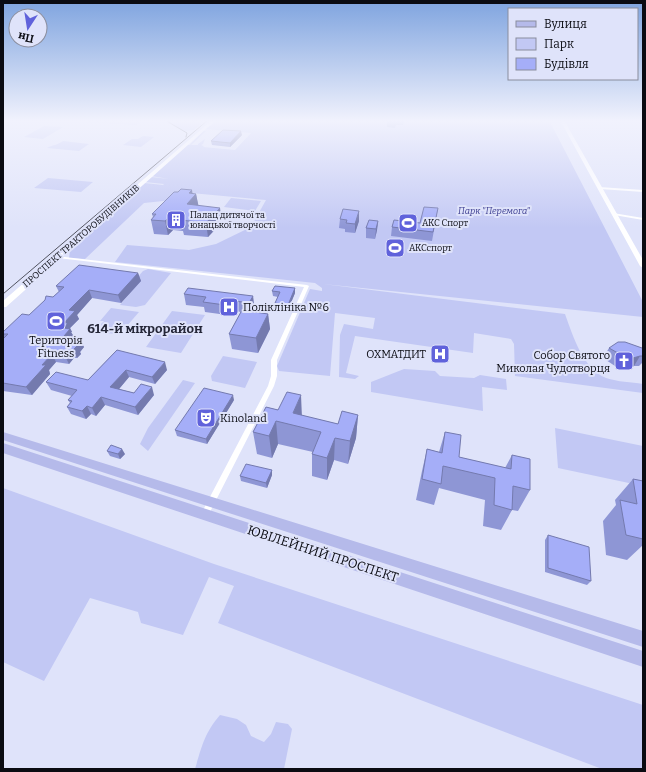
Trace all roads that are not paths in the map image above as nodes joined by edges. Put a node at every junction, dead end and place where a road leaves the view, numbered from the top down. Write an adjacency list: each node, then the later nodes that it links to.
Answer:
1 (173, 156): 7 (main road, ПРОСПЕКТ ТРАКТОРОБУДІВНИКІВ)
2 (582, 156): 3 (main road)
3 (600, 188): 4 (street); 5 (main road)
4 (643, 191)
5 (614, 214): 6 (street); 8 (main road)
6 (643, 219)
7 (58, 257): 9 (main road, ПРОСПЕКТ ТРАКТОРОБУДІВНИКІВ); 14 (street)
8 (643, 266)
9 (3, 305)
10 (3, 436): 12 (main road, ЮВІЛЕЙНИЙ ПРОСПЕКТ)
11 (3, 448): 13 (main road, ЮВІЛЕЙНИЙ ПРОСПЕКТ)
12 (139, 479): 13 (main road); 14 (main road, ЮВІЛЕЙНИЙ ПРОСПЕКТ)
13 (131, 490): 14 (main road, ЮВІЛЕЙНИЙ ПРОСПЕКТ)
14 (208, 508): 15 (main road, ЮВІЛЕЙНИЙ ПРОСПЕКТ); 16 (main road, ЮВІЛЕЙНИЙ ПРОСПЕКТ)
15 (643, 639)
16 (643, 659)

